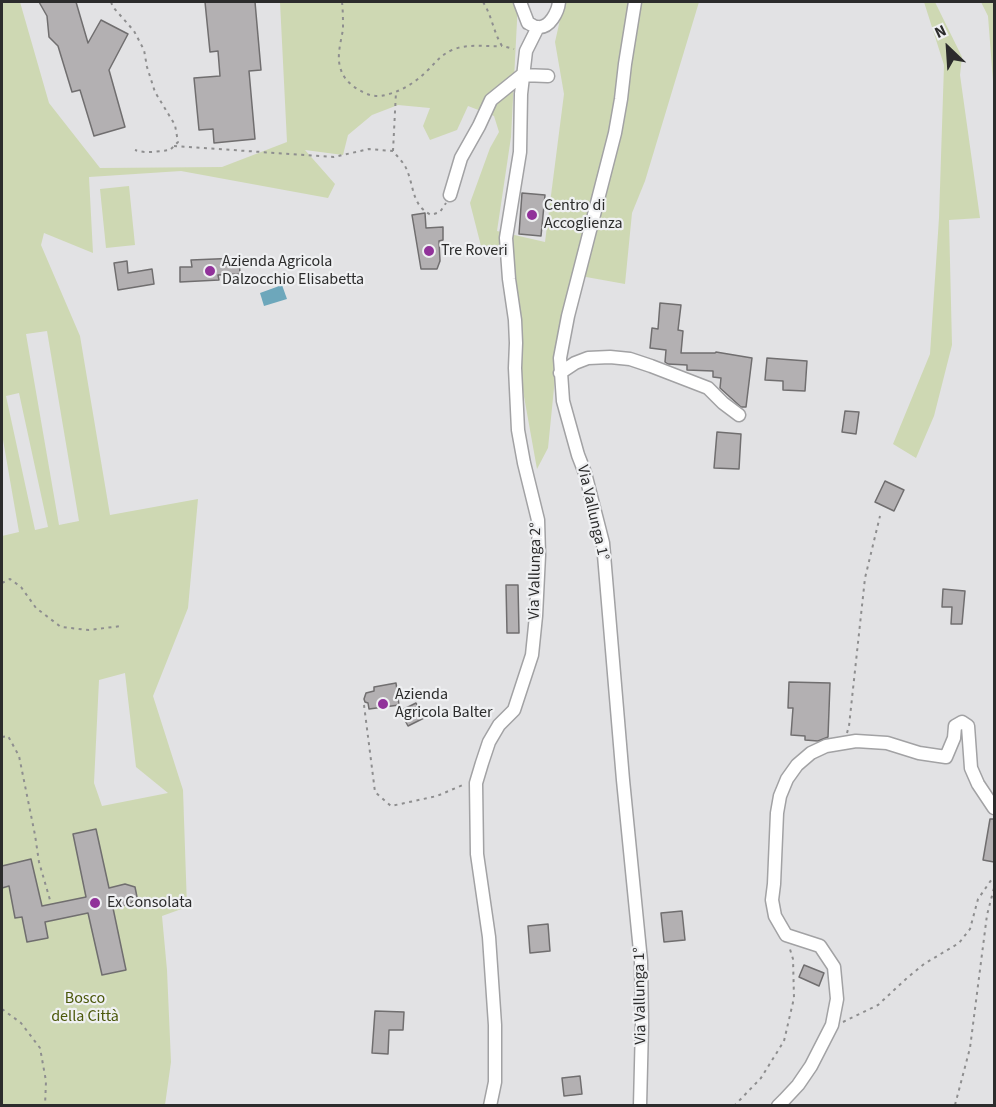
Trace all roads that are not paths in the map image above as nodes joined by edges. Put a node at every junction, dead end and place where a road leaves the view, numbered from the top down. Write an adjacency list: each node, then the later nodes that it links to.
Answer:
1 (520, 2): 4 (street)
2 (560, 2): 4 (street)
3 (635, 2): 8 (street, Via Vallunga 1°)
4 (538, 27): 5 (street, Via Vallunga 2°)
5 (522, 75): 6 (street); 7 (street); 11 (street, Via Vallunga 2°)
6 (548, 76)
7 (450, 195)
8 (560, 374): 9 (street); 12 (street, Via Vallunga 1°)
9 (739, 415)
10 (994, 808): 13 (street)
11 (490, 1106)
12 (640, 1106)
13 (778, 1106)

